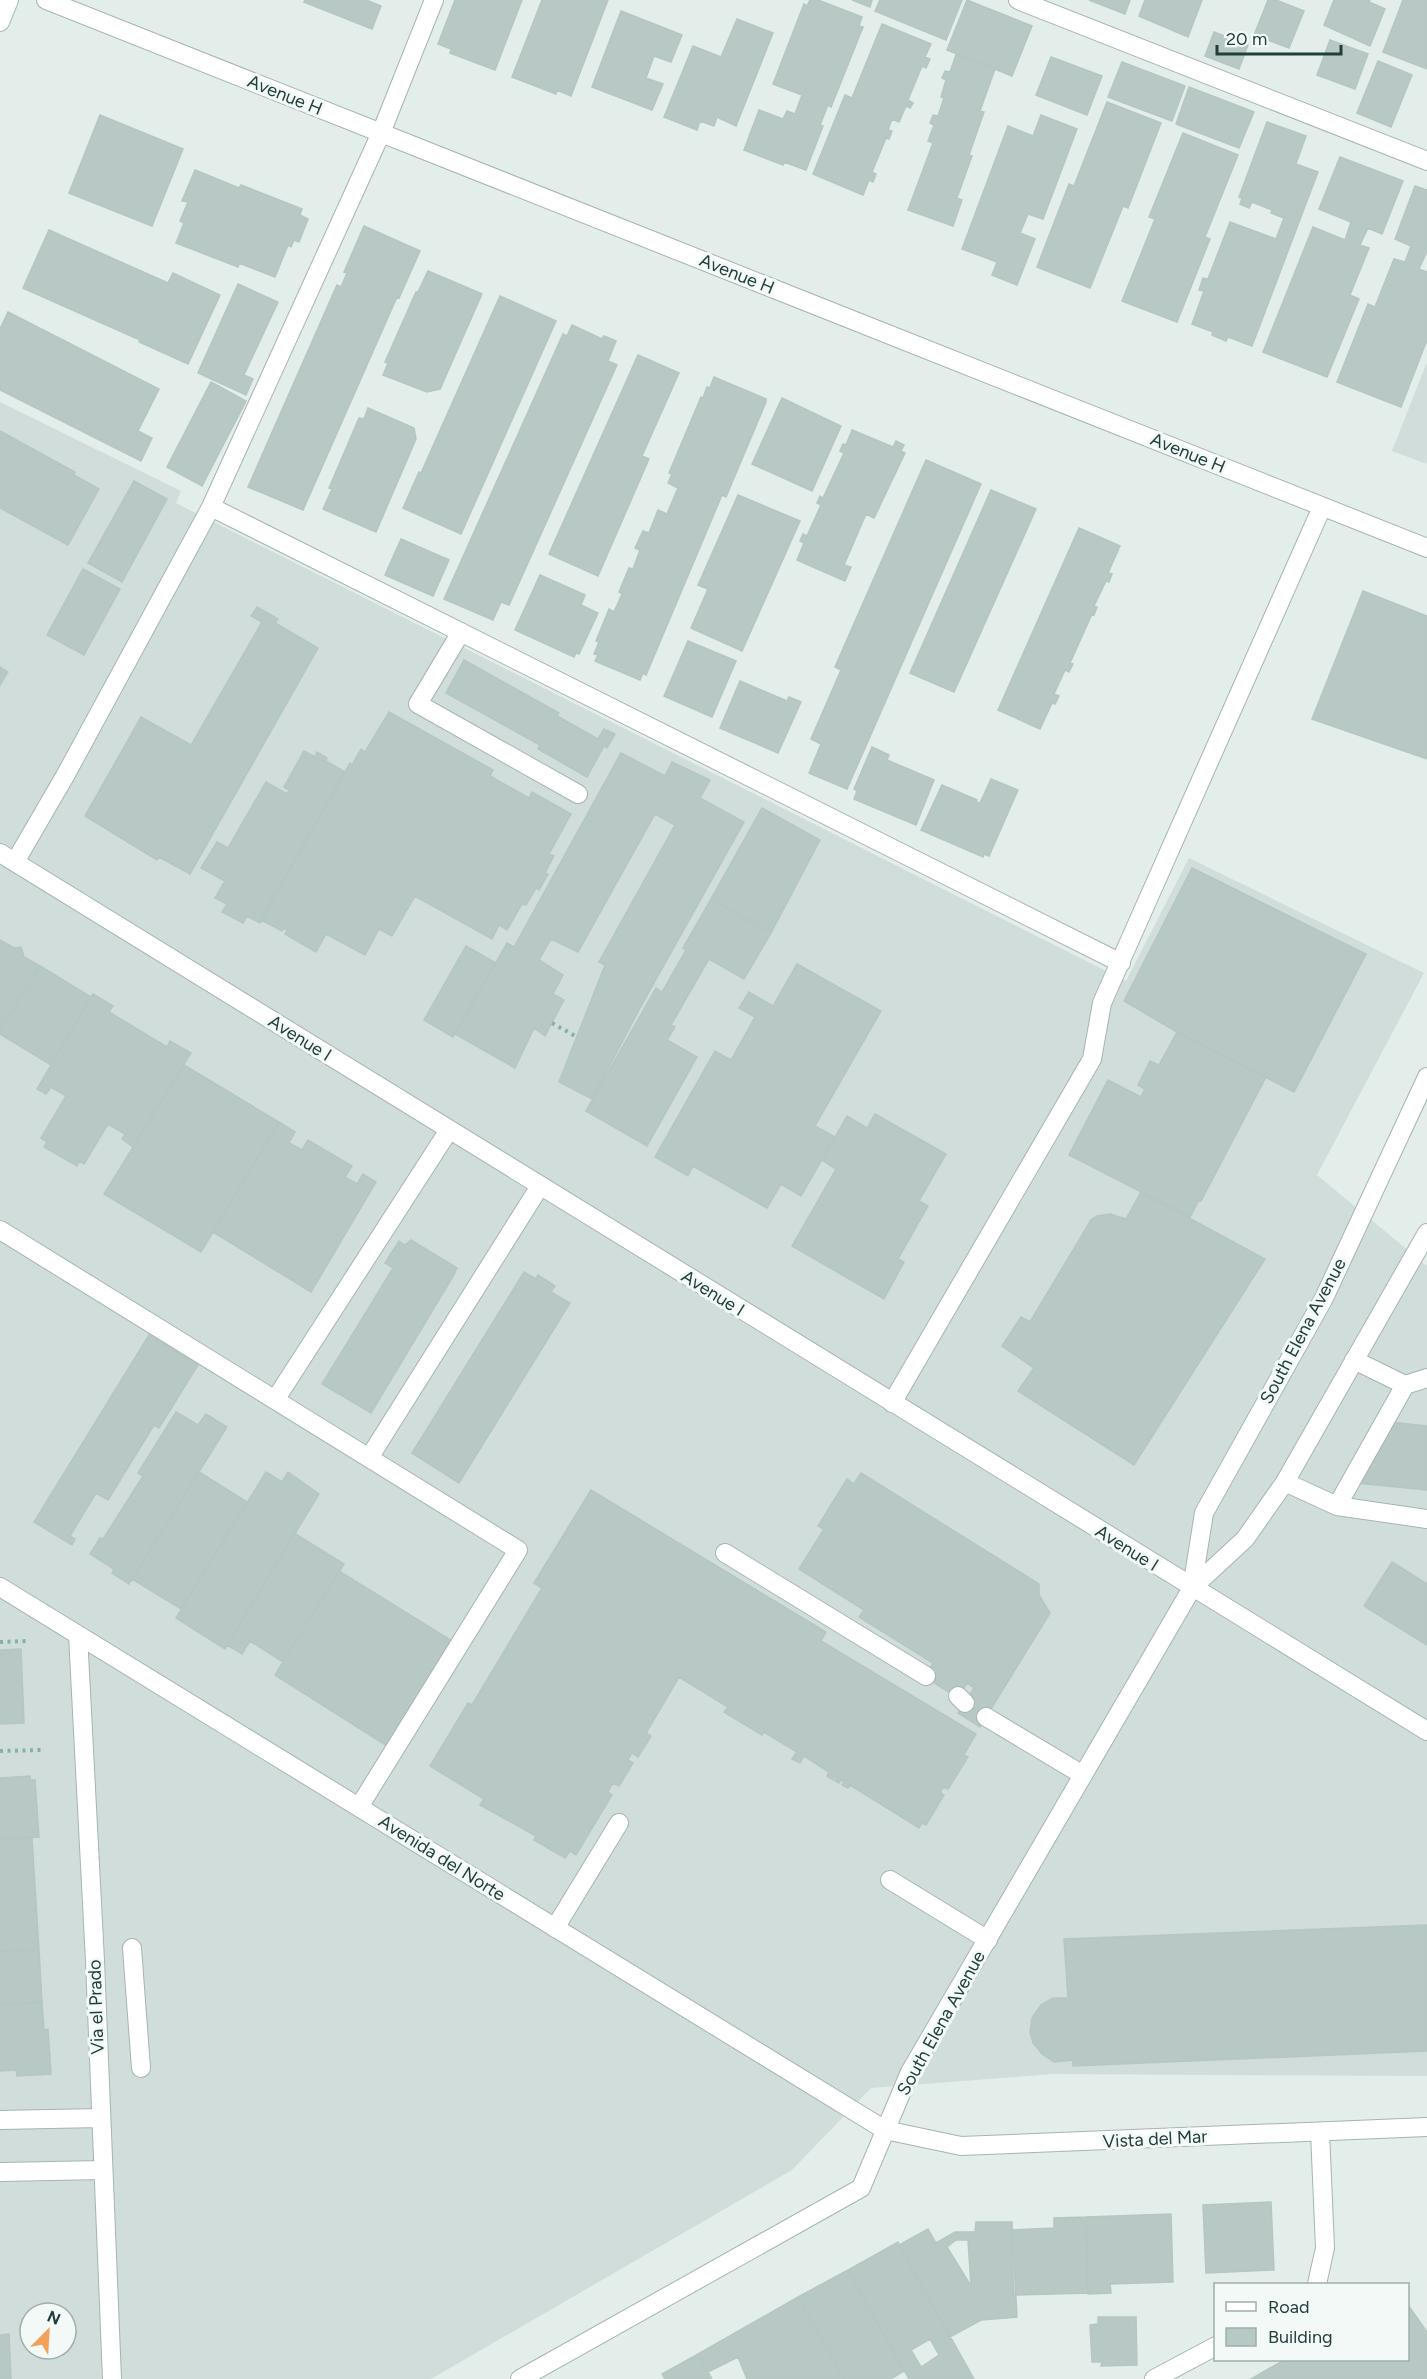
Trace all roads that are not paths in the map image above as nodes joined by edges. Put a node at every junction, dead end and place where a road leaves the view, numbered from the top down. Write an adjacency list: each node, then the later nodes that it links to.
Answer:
1 (9, 0): 5 (street)
2 (46, 0): 6 (street, Avenue H)
3 (434, 0): 6 (street)
4 (1018, 0): 7 (street)
5 (0, 22)
6 (381, 133): 8 (street); 9 (street, Avenue H)
7 (1427, 161)
8 (212, 507): 11 (street); 13 (street)
9 (1322, 507): 10 (street, Avenue H); 14 (street)
10 (1427, 548)
11 (460, 632): 12 (street); 14 (street)
12 (578, 794)
13 (7, 858): 16 (street, Avenue I)
14 (1121, 963): 24 (street)
15 (1427, 1077): 31 (street, South Elena Avenue)
16 (449, 1130): 17 (street, Avenue I); 23 (street)
17 (540, 1185): 24 (street, Avenue I); 25 (street)
18 (0, 1230): 23 (street)
19 (1427, 1233): 20 (street, South Elena Avenue)
20 (1354, 1360): 22 (street); 26 (street, South Elena Avenue)
21 (1427, 1378): 22 (street)
22 (1405, 1385): 27 (street)
23 (275, 1400): 25 (street)
24 (892, 1403): 31 (street, Avenue I)
25 (369, 1458): 37 (street)
26 (1285, 1482): 27 (street); 31 (street, South Elena Avenue)
27 (1337, 1506): 28 (street)
28 (1427, 1519)
29 (725, 1553): 33 (street)
30 (0, 1587): 32 (street, Avenida del Norte)
31 (1192, 1588): 35 (street, Avenue I); 36 (street, South Elena Avenue)
32 (78, 1635): 37 (street, Avenida del Norte); 44 (street, Via el Prado)
33 (926, 1676)
34 (986, 1717): 36 (street)
35 (1427, 1731)
36 (1083, 1775): 41 (street, South Elena Avenue)
37 (359, 1807): 40 (street, Avenida del Norte)
38 (619, 1823): 40 (street)
39 (890, 1880): 41 (street)
40 (555, 1928): 47 (street, Avenida del Norte)
41 (988, 1940): 47 (street, South Elena Avenue)
42 (132, 1948): 43 (street)
43 (141, 2068)
44 (101, 2118): 45 (street); 49 (street, Via el Prado)
45 (0, 2120)
46 (1427, 2127): 48 (street, Vista del Mar)
47 (885, 2130): 48 (street, Vista del Mar); 54 (street, South Elena Avenue)
48 (1320, 2132): 51 (street)
49 (103, 2170): 50 (street); 53 (street, Via el Prado)
50 (0, 2172)
51 (1317, 2283)
52 (1214, 2347): 55 (street)
53 (112, 2379)
54 (520, 2379)
55 (1154, 2379)

